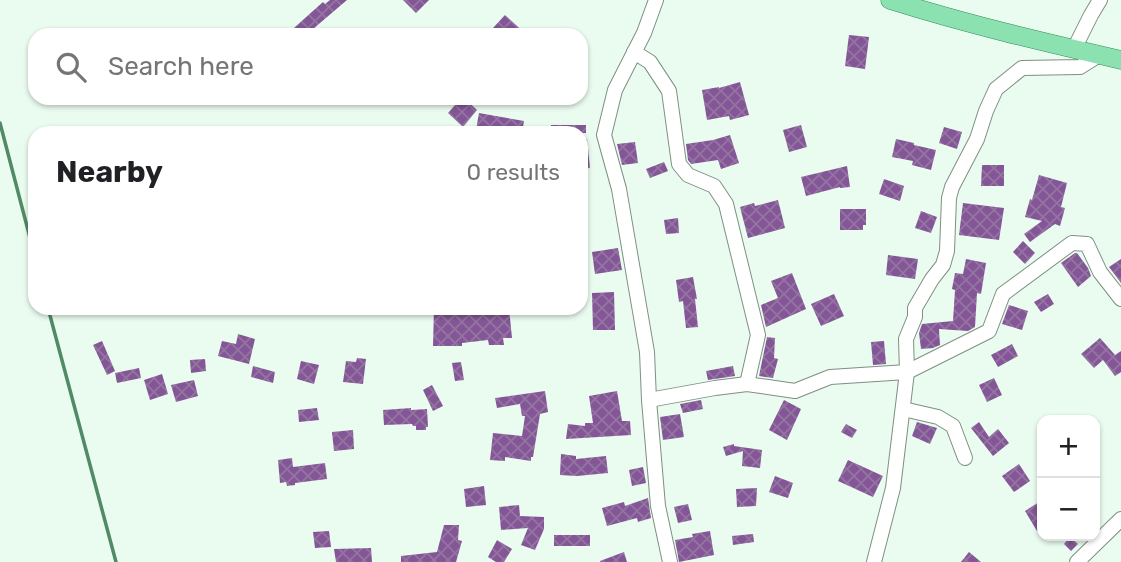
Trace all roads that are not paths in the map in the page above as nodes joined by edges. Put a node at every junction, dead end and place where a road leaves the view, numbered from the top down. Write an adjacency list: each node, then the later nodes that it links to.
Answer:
1 (656, 0): 5 (street)
2 (890, 0): 4 (main road)
3 (1100, 0): 4 (street)
4 (1074, 49): 6 (main road)
5 (634, 52): 10 (street); 11 (street)
6 (1099, 55): 7 (main road); 9 (street)
7 (1121, 60)
8 (1121, 299): 9 (street)
9 (907, 372): 10 (street); 12 (street)
10 (747, 384): 11 (street)
11 (649, 400): 15 (street)
12 (903, 409): 13 (street); 16 (street)
13 (965, 458)
14 (1121, 519): 17 (street)
15 (670, 562)
16 (874, 562)
17 (1077, 562)

